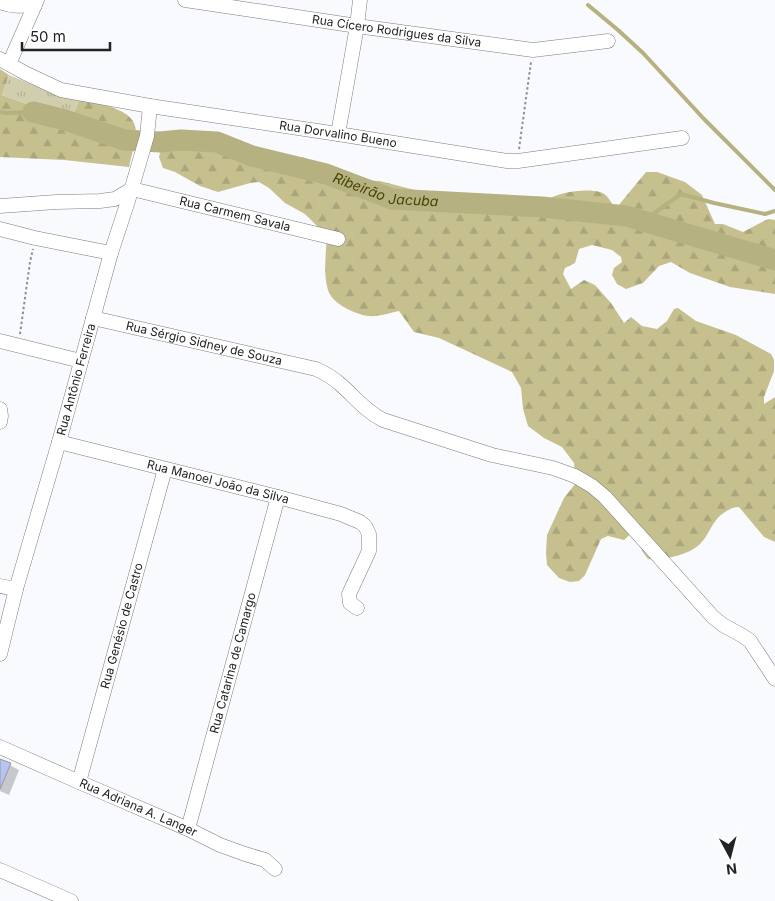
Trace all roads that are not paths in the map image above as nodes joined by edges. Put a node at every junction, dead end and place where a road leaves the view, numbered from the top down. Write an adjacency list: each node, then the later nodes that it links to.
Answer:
1 (185, 0): 5 (street, Rua Cícero Rodrigues da Silva)
2 (360, 0): 5 (street)
3 (0, 2): 4 (street)
4 (36, 2): 7 (street)
5 (357, 26): 6 (street, Rua Cícero Rodrigues da Silva); 9 (street)
6 (608, 41)
7 (4, 62): 8 (street, Rua Dorvalino Bueno)
8 (150, 106): 9 (street, Rua Dorvalino Bueno); 11 (street, Rua Antônio Ferreira)
9 (338, 134): 10 (street, Rua Dorvalino Bueno)
10 (682, 138)
11 (132, 189): 12 (street); 14 (street, Rua Carmem Savala); 15 (street, Rua Antônio Ferreira)
12 (0, 206)
13 (0, 229): 15 (street)
14 (338, 239)
15 (111, 253): 16 (street, Rua Antônio Ferreira)
16 (93, 318): 18 (street, Rua Antônio Ferreira); 28 (street, Rua Sérgio Sidney de Souza)
17 (0, 341): 18 (street)
18 (81, 361): 21 (street, Rua Antônio Ferreira)
19 (0, 410): 20 (street)
20 (0, 422)
21 (59, 442): 22 (street, Rua Manoel João da Silva); 25 (street, Rua Antônio Ferreira)
22 (165, 469): 23 (street, Rua Manoel João da Silva); 30 (street, Rua Genésio de Castro)
23 (278, 496): 26 (street, Rua Manoel João da Silva); 31 (street, Rua Catarina de Camargo)
24 (0, 586): 25 (street)
25 (16, 590): 27 (street, Rua Antônio Ferreira)
26 (358, 608)
27 (0, 654)
28 (775, 679)
29 (0, 747): 30 (street, Rua Adriana A. Langer)
30 (79, 782): 31 (street, Rua Adriana A. Langer)
31 (188, 829): 32 (street, Rua Adriana A. Langer)
32 (275, 869)
33 (0, 870): 34 (street)
34 (71, 901)

